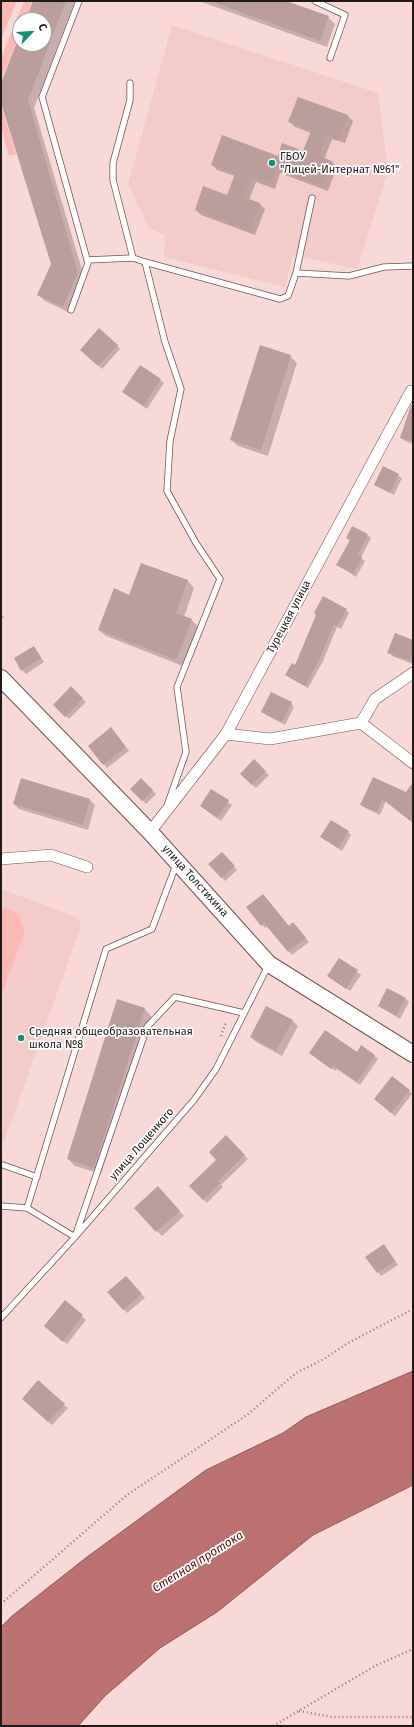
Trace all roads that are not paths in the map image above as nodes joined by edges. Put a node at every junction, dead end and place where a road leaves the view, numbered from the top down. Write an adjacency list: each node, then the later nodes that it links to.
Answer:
1 (79, 1): 7 (lane)
2 (315, 1): 3 (lane)
3 (330, 58)
4 (130, 83): 6 (lane)
5 (312, 198): 10 (lane)
6 (133, 258): 7 (lane); 8 (lane)
7 (87, 260): 11 (lane)
8 (145, 262): 10 (lane); 18 (lane)
9 (413, 266): 10 (lane)
10 (296, 273)
11 (71, 310)
12 (412, 391): 16 (street, Турецкая улица)
13 (413, 673): 15 (street)
14 (1, 678): 19 (street, улица Толстихина)
15 (361, 723): 16 (street); 17 (street)
16 (226, 734): 18 (street, Турецкая улица)
17 (413, 763)
18 (164, 813): 19 (street, Турецкая улица)
19 (150, 832): 21 (street, улица Толстихина)
20 (1, 859): 22 (street)
21 (177, 861): 23 (street, улица Толстихина); 27 (lane)
22 (87, 867)
23 (270, 964): 24 (lane, улица Лощенкого); 25 (street, улица Толстихина)
24 (244, 1013): 30 (lane, улица Лощенкого); 30 (lane)
25 (413, 1054)
26 (2, 1165): 27 (lane)
27 (37, 1177): 29 (lane)
28 (1, 1206): 29 (lane)
29 (27, 1208): 30 (lane)
30 (75, 1237): 31 (lane, улица Лощенкого)
31 (1, 1318)

